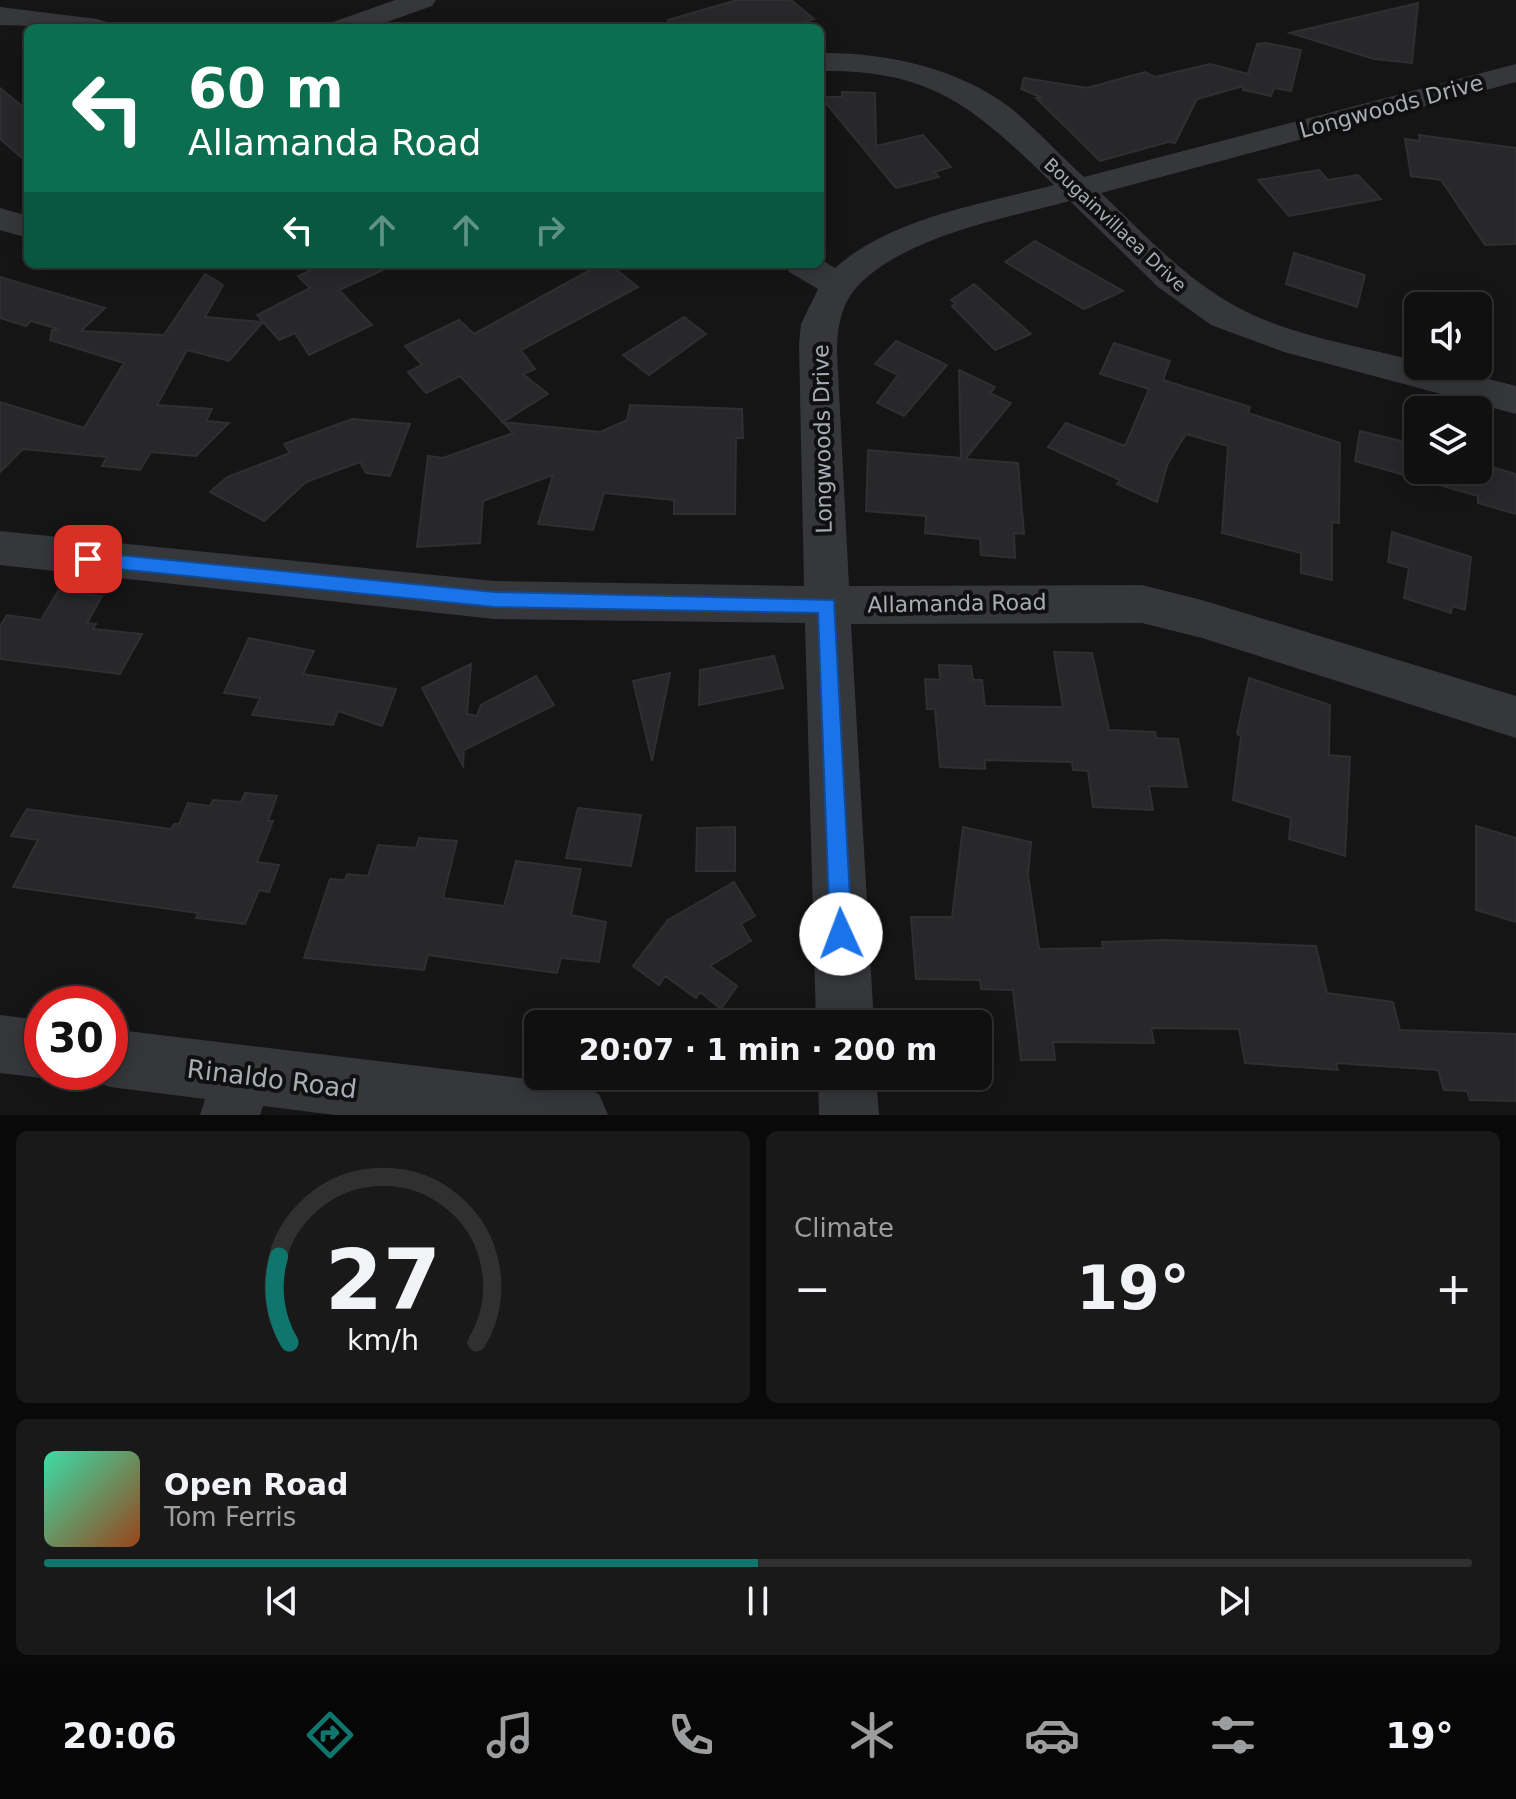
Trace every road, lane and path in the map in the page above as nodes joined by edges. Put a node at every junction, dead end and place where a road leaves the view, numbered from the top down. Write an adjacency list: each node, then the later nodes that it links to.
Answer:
1 (422, 0): 4 (street)
2 (0, 16): 3 (street)
3 (65, 24)
4 (354, 24)
5 (824, 62): 7 (street, Bougainvillaea Drive)
6 (1516, 73): 7 (street, Longwoods Drive)
7 (1077, 190): 11 (street, Longwoods Drive); 12 (street, Bougainvillaea Drive)
8 (0, 219): 9 (street)
9 (24, 226)
10 (809, 268): 11 (street)
11 (838, 285): 14 (street, Longwoods Drive)
12 (1516, 400)
13 (0, 548): 14 (street, Allamanda Road)
14 (827, 605): 15 (street, Allamanda Road); 16 (street, Longwoods Drive)
15 (1516, 717)
16 (844, 1010)
17 (0, 1044): 18 (street)
18 (24, 1047)
19 (128, 1063): 21 (street, Rinaldo Road)
20 (848, 1090): 23 (street)
21 (236, 1095): 22 (street, Rinaldo Road)
22 (578, 1115)
23 (849, 1115)

